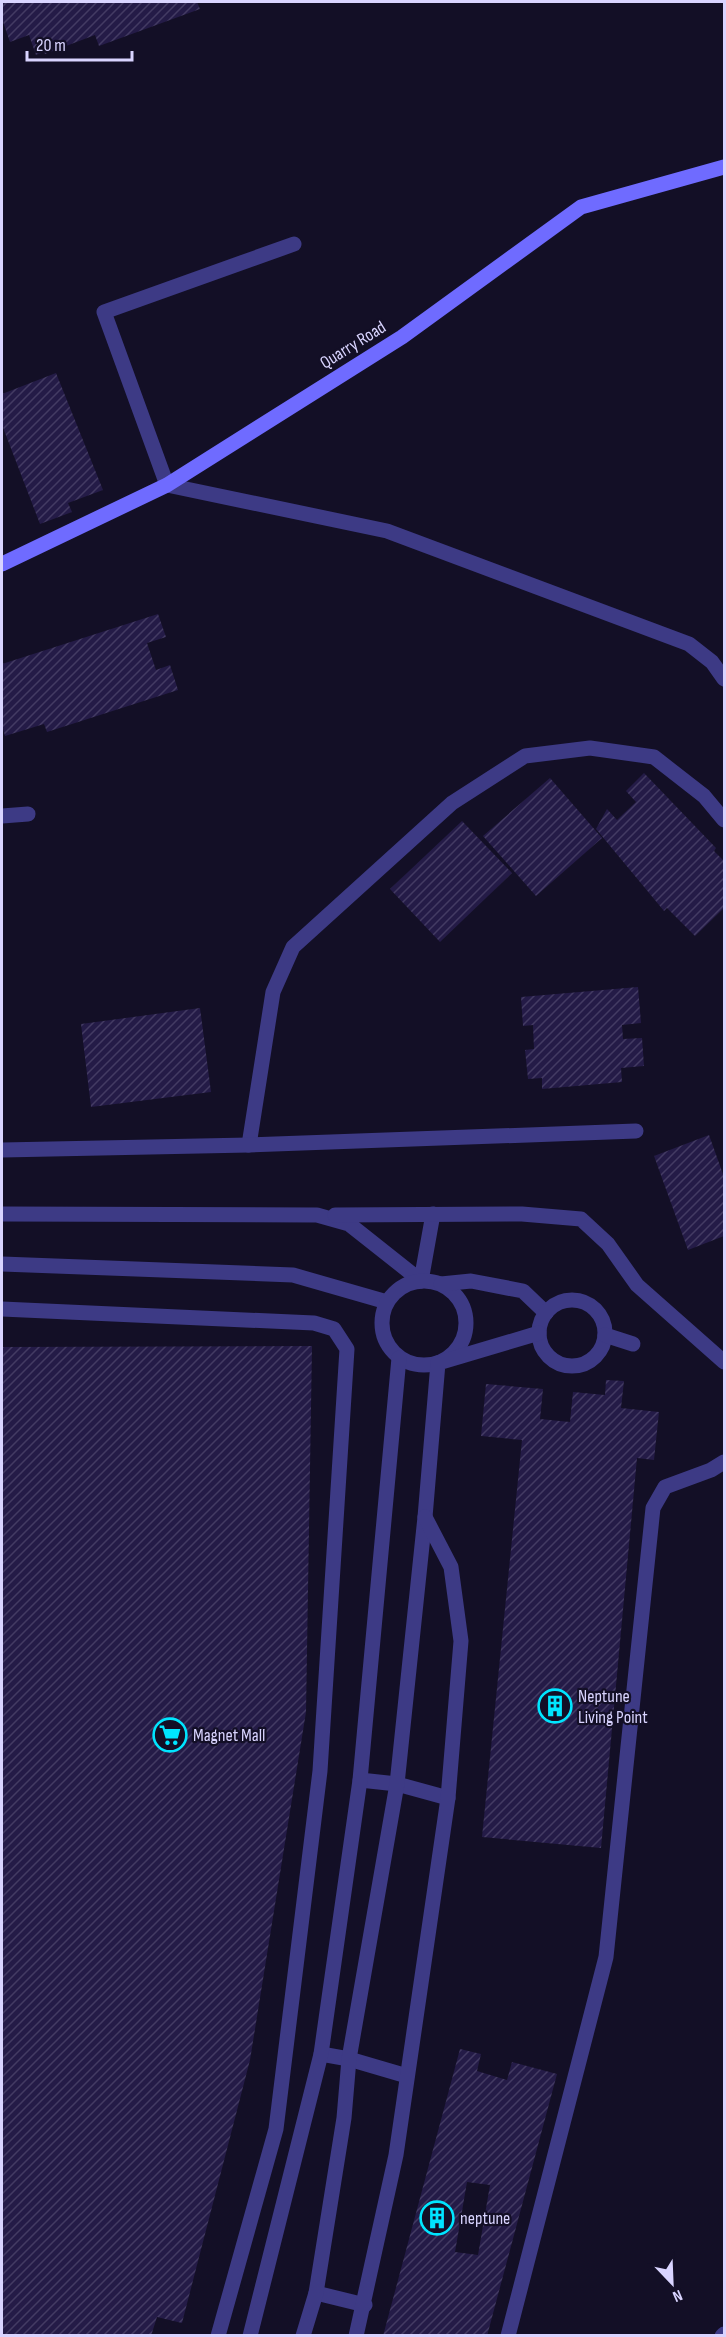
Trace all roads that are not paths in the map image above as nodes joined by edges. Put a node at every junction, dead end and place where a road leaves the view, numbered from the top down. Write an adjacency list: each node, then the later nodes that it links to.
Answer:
1 (724, 167): 3 (main road, Quarry Road)
2 (294, 244): 3 (street)
3 (167, 485): 4 (main road, Quarry Road); 5 (street)
4 (2, 564)
5 (724, 680)
6 (28, 814): 7 (street)
7 (2, 816)
8 (724, 820): 10 (street)
9 (636, 1131): 10 (street)
10 (249, 1145): 11 (street)
11 (2, 1150)
12 (2, 1214): 14 (street)
13 (433, 1214): 14 (street); 16 (street); 25 (street)
14 (317, 1215): 16 (street)
15 (2, 1264): 18 (street)
16 (421, 1281): 17 (street); 18 (street)
17 (441, 1284): 20 (street); 26 (street)
18 (387, 1302): 24 (street)
19 (2, 1309): 37 (street)
20 (546, 1312): 21 (street); 22 (street)
21 (538, 1334): 22 (street); 26 (street)
22 (605, 1335): 23 (street)
23 (633, 1344)
24 (399, 1358): 26 (street); 29 (street)
25 (724, 1362)
26 (438, 1364): 28 (street)
27 (724, 1462): 41 (street)
28 (425, 1517): 30 (street); 31 (street)
29 (360, 1780): 30 (street); 32 (street)
30 (397, 1784): 31 (street); 33 (street)
31 (448, 1798): 34 (street)
32 (321, 2054): 33 (street); 38 (street)
33 (349, 2059): 34 (street); 35 (street)
34 (407, 2076): 36 (street)
35 (316, 2294): 36 (street); 39 (street)
36 (365, 2305): 40 (street)
37 (218, 2336)
38 (250, 2336)
39 (303, 2336)
40 (356, 2336)
41 (508, 2336)

